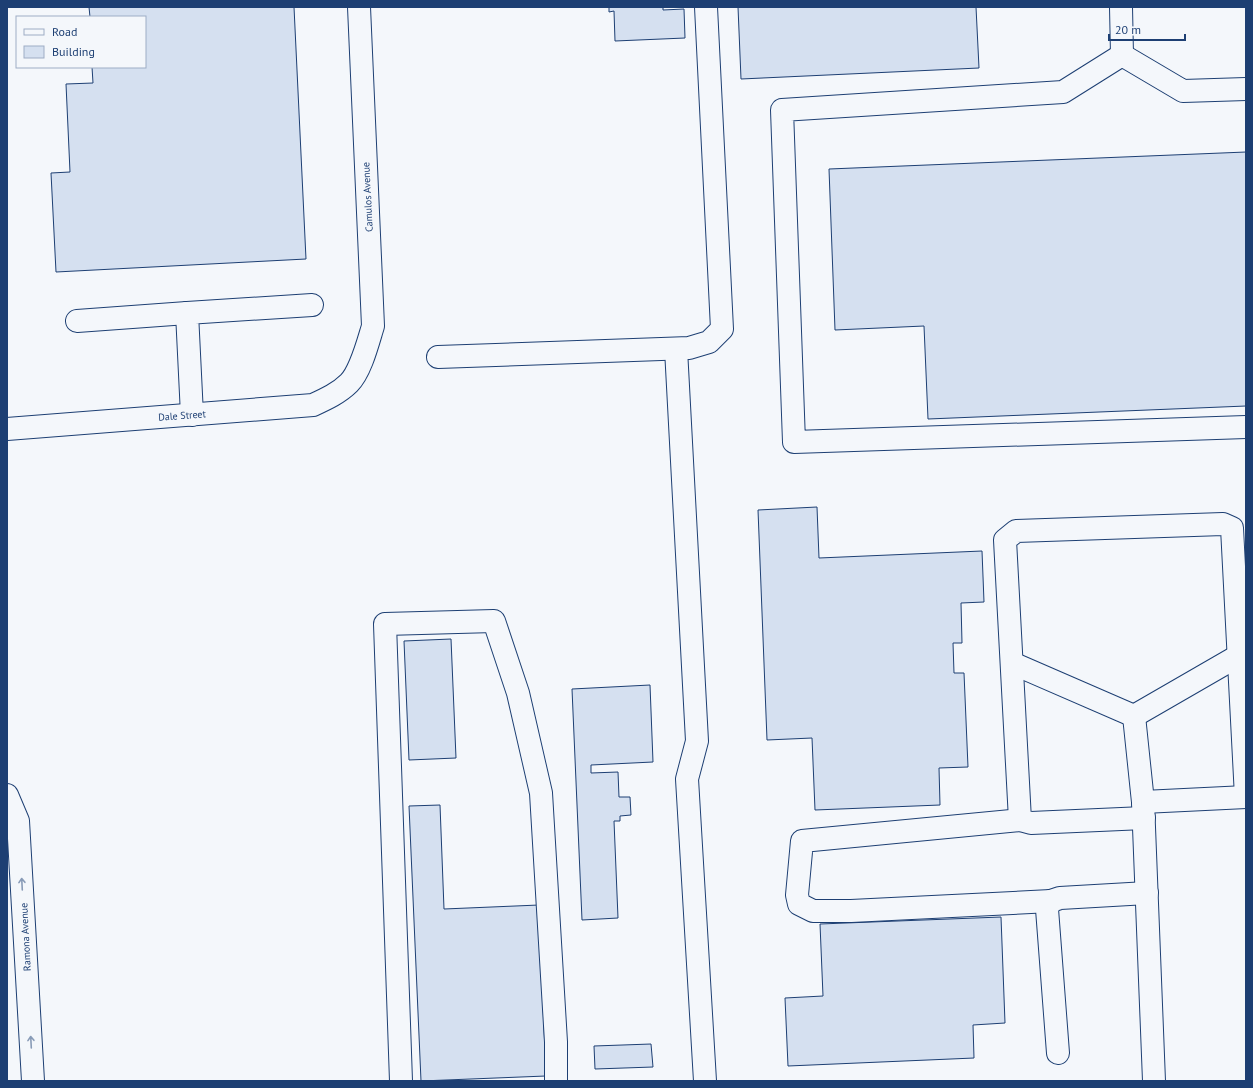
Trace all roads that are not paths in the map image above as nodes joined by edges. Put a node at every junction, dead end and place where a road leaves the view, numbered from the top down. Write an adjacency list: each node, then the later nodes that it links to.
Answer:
1 (359, 7): 11 (street, Camulos Avenue)
2 (706, 7): 9 (street)
3 (1121, 7): 4 (street)
4 (1122, 55): 5 (street); 13 (street)
5 (1246, 89)
6 (312, 305): 7 (street)
7 (187, 313): 8 (street); 12 (street)
8 (78, 321)
9 (676, 348): 10 (street); 28 (street)
10 (438, 357)
11 (350, 382): 12 (street, Dale Street)
12 (192, 415): 14 (street, Dale Street)
13 (1246, 427)
14 (7, 429)
15 (1238, 656): 16 (street); 17 (street); 19 (street)
16 (1012, 664): 17 (street); 21 (street)
17 (1134, 716): 20 (street)
18 (7, 795): 25 (street, Ramona Avenue, one-way to 18)
19 (1246, 797): 20 (street)
20 (1144, 810): 21 (street); 22 (street)
21 (1020, 820): 23 (street)
22 (1147, 893): 23 (street); 29 (street)
23 (1051, 901): 24 (street)
24 (1058, 1053)
25 (33, 1081)
26 (401, 1081): 27 (street)
27 (556, 1081)
28 (705, 1081)
29 (1154, 1081)

